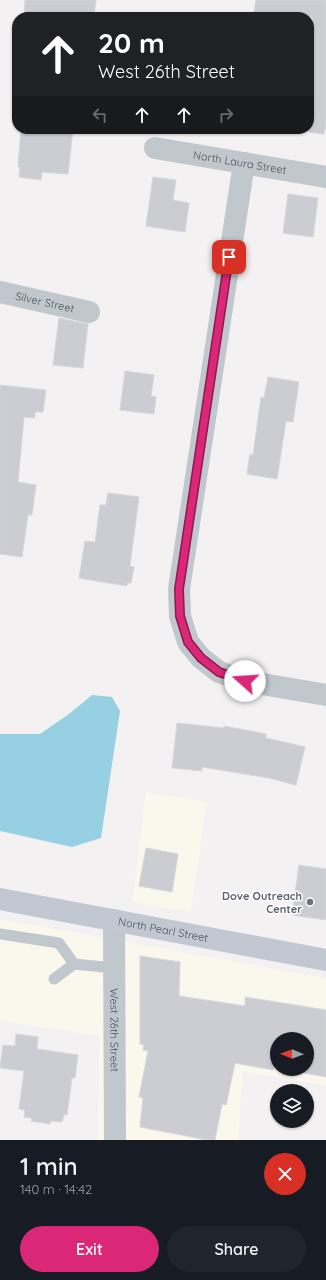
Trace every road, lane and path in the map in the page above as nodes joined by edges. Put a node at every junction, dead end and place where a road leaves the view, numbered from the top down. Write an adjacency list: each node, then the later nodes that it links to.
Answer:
1 (154, 148): 2 (street, North Laura Street)
2 (244, 163): 3 (street, North Laura Street); 6 (street)
3 (326, 177)
4 (0, 292): 5 (street, Silver Street)
5 (89, 312)
6 (326, 695)
7 (0, 899): 8 (street, North Pearl Street)
8 (114, 920): 10 (street, North Pearl Street); 12 (street, West 26th Street)
9 (0, 934): 11 (lane)
10 (326, 960)
11 (74, 964): 12 (lane); 13 (lane)
12 (114, 968): 14 (street, West 26th Street)
13 (54, 979)
14 (115, 1140)

